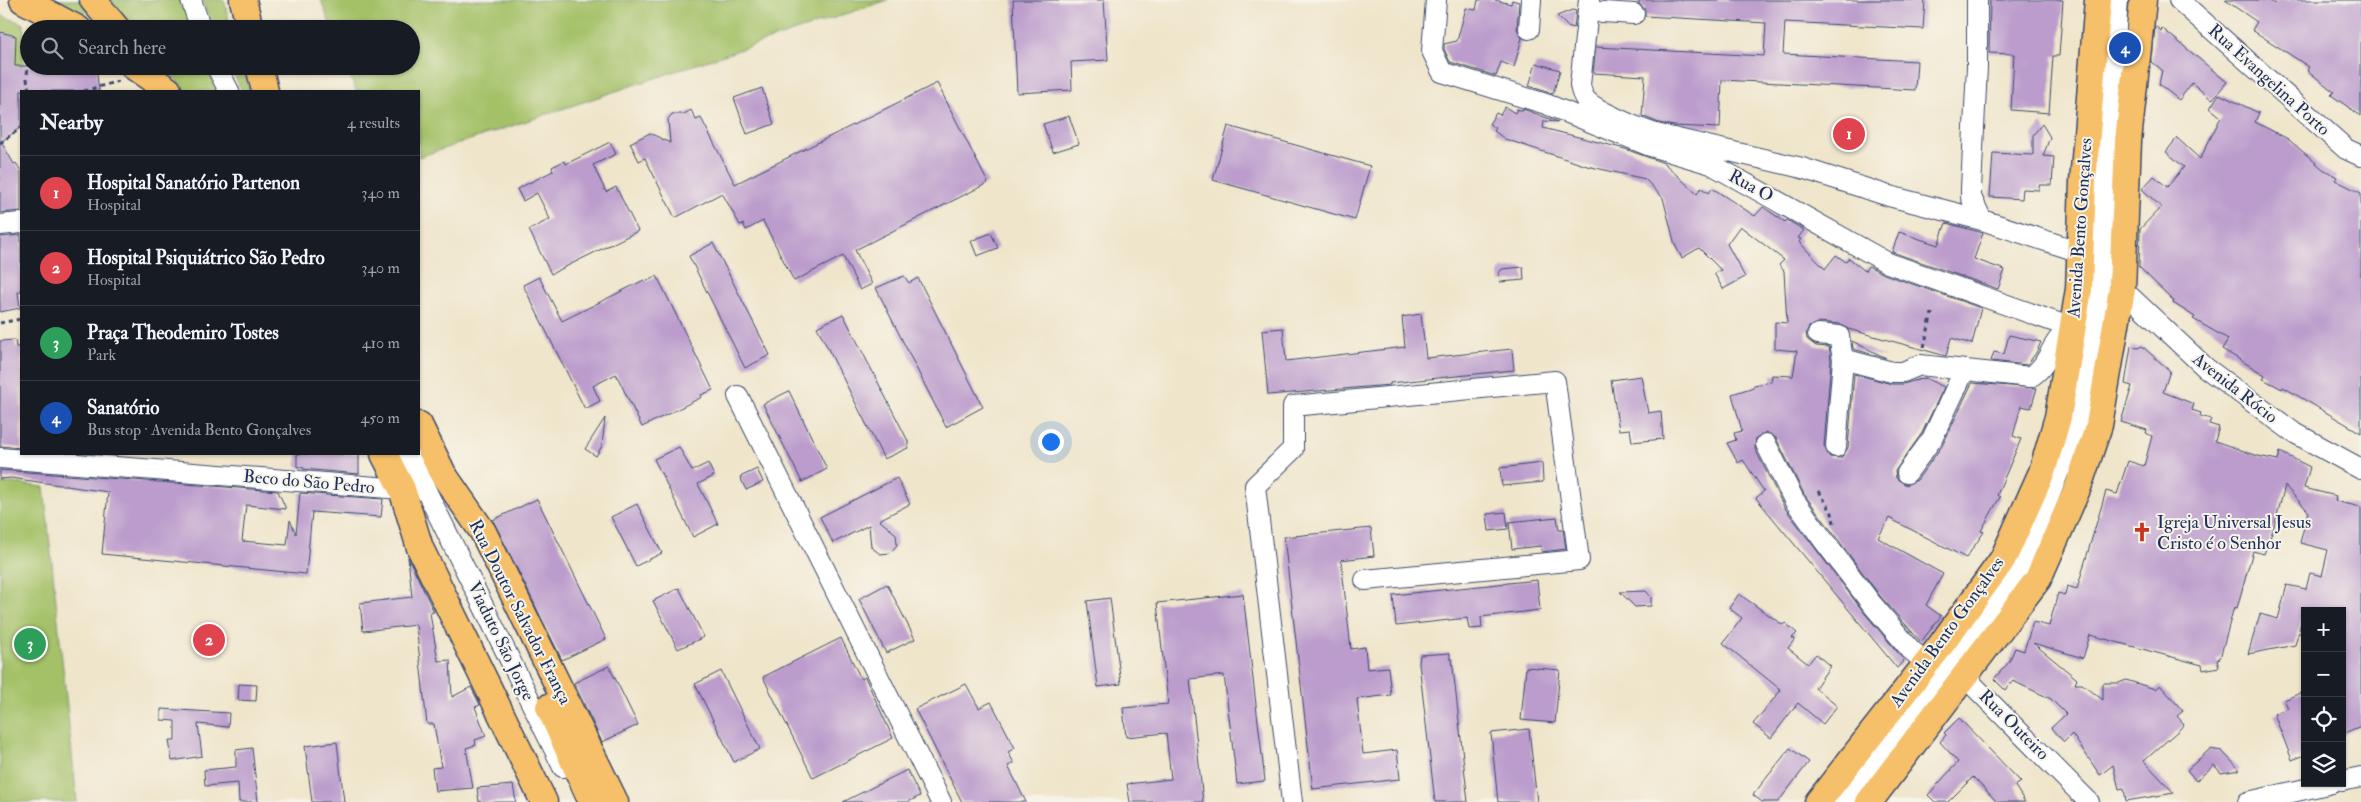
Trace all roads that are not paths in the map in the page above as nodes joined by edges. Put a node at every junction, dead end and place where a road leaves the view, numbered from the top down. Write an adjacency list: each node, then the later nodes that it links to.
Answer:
1 (23, 0): 14 (main road)
2 (93, 0): 15 (main road)
3 (191, 0): 16 (street)
4 (243, 0): 17 (main road)
5 (1436, 0): 31 (street, Rua O)
6 (1531, 0): 18 (street)
7 (1977, 0): 26 (street)
8 (2098, 0): 29 (main road, Avenida Bento Gonçalves)
9 (2118, 0): 36 (street)
10 (2143, 0): 30 (main road, Avenida Bento Gonçalves)
11 (2179, 0): 25 (street, Rua Evangelina Porto)
12 (1589, 6): 13 (street); 26 (street)
13 (1634, 14)
14 (61, 20)
15 (110, 20)
16 (198, 20)
17 (248, 20)
18 (1529, 29)
19 (149, 75): 22 (main road)
20 (221, 75): 23 (street)
21 (261, 75): 24 (main road)
22 (167, 90)
23 (228, 90)
24 (265, 90)
25 (2361, 156)
26 (1982, 220): 29 (street)
27 (20, 222): 28 (street)
28 (0, 225)
29 (2080, 252): 31 (main road, Avenida Bento Gonçalves)
30 (2122, 289): 44 (street, Avenida Rócio); 48 (main road, Avenida Bento Gonçalves)
31 (2072, 328): 34 (street); 45 (main road, Avenida Bento Gonçalves)
32 (1818, 334): 33 (street)
33 (1843, 359): 34 (street); 39 (street)
34 (1964, 371): 46 (street)
35 (738, 396): 59 (street)
36 (2078, 421): 45 (street); 48 (street); 50 (street)
37 (420, 444): 47 (main road, Rua Doutor Salvador França)
38 (1766, 444): 50 (street, Rua Outeiro)
39 (1836, 447)
40 (385, 455): 47 (main road, Rua Doutor Salvador França)
41 (409, 455): 47 (street)
42 (0, 458): 43 (street, Beco do São Pedro)
43 (76, 458): 47 (street, Beco do São Pedro)
44 (2361, 469)
45 (2042, 472): 50 (main road, Avenida Bento Gonçalves)
46 (1907, 473)
47 (422, 481): 54 (main road, Rua Doutor Salvador França); 55 (main road, Viaduto São Jorge); 56 (street, Viaduto São Jorge); 57 (main road, Viaduto São Jorge); 58 (main road, Rua Doutor Salvador França)
48 (2078, 487): 50 (main road, Avenida Bento Gonçalves)
49 (1365, 580): 60 (street)
50 (1946, 663): 61 (main road, Avenida Bento Gonçalves); 62 (street); 63 (main road, Avenida Bento Gonçalves); 64 (street, Rua Outeiro)
51 (2361, 777): 52 (street)
52 (2346, 780)
53 (2314, 787): 65 (street)
54 (544, 802)
55 (556, 802)
56 (580, 802)
57 (592, 802)
58 (615, 802)
59 (941, 802)
60 (1292, 802)
61 (1818, 802)
62 (1843, 802)
63 (1869, 802)
64 (2089, 802)
65 (2248, 802)

